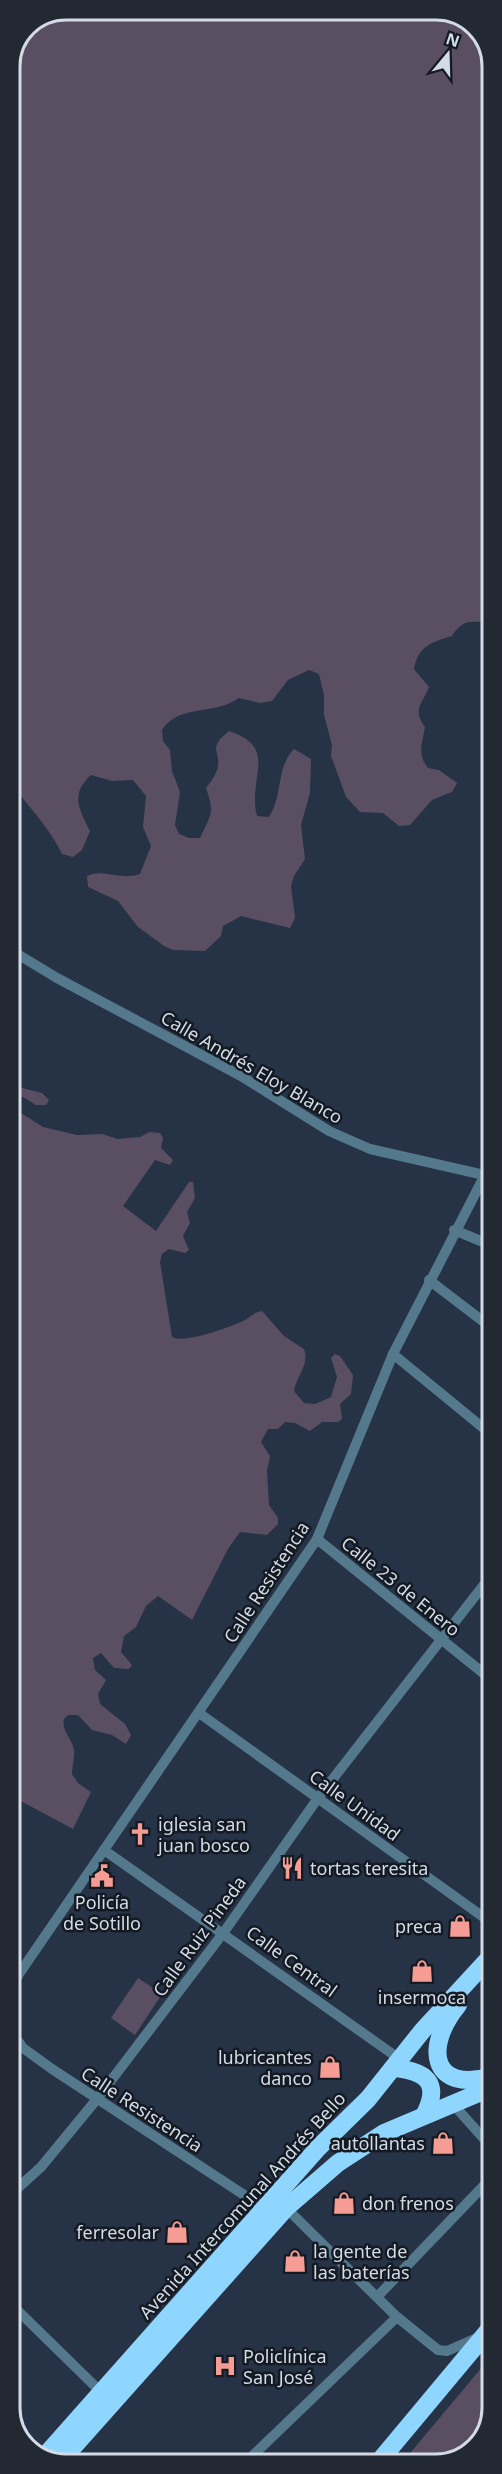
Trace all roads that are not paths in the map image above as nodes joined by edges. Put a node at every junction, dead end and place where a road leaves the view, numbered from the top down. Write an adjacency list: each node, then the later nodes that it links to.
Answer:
1 (20, 956): 2 (street, Calle Andrés Eloy Blanco)
2 (482, 1175)
3 (482, 1186): 4 (street, Calle Resistencia)
4 (454, 1230): 5 (street); 6 (street, Calle Resistencia)
5 (482, 1241)
6 (429, 1280): 7 (street); 8 (street, Calle Resistencia)
7 (482, 1321)
8 (393, 1354): 9 (street); 10 (street, Calle Resistencia)
9 (482, 1427)
10 (318, 1539): 12 (street, Calle 23 de Enero); 14 (street, Calle Resistencia)
11 (482, 1588): 12 (street, Calle Ruiz Pineda)
12 (443, 1641): 13 (street, Calle 23 de Enero); 15 (street, Calle Ruiz Pineda)
13 (482, 1672)
14 (199, 1713): 15 (street, Calle Unidad); 16 (street, Calle Resistencia)
15 (318, 1798): 17 (street, Calle Unidad); 18 (street, Calle Ruiz Pineda)
16 (104, 1850): 18 (street, Calle Central); 20 (street, Calle Resistencia)
17 (482, 1916)
18 (224, 1932): 23 (street, Calle Central); 26 (street, Calle Ruiz Pineda)
19 (482, 1966): 23 (highway, Avenida Intercomunal Andrés Bello)
20 (20, 1976)
21 (482, 1976): 24 (highway)
22 (20, 2044): 26 (street, Calle Resistencia)
23 (398, 2064): 28 (highway); 32 (highway, Avenida Intercomunal Andrés Bello)
24 (482, 2083)
25 (482, 2091): 27 (highway, Avenida Intercomunal Andrés Bello)
26 (97, 2099): 30 (street, Calle Ruiz Pineda); 32 (street, Calle Resistencia)
27 (453, 2103): 28 (highway, Avenida Intercomunal Andrés Bello); 29 (street)
28 (425, 2114): 33 (highway, Avenida Intercomunal Andrés Bello)
29 (482, 2136)
30 (20, 2186)
31 (482, 2188): 34 (street)
32 (264, 2208): 40 (highway, Avenida Intercomunal Andrés Bello)
33 (286, 2208): 34 (street); 42 (highway, Avenida Intercomunal Andrés Bello)
34 (378, 2297): 36 (street)
35 (20, 2314): 40 (street)
36 (397, 2317): 37 (street); 43 (street)
37 (482, 2336)
38 (482, 2342): 44 (highway)
39 (482, 2343): 45 (highway)
40 (102, 2392): 41 (highway, Avenida Intercomunal Andrés Bello)
41 (49, 2451)
42 (67, 2454)
43 (253, 2454)
44 (386, 2454)
45 (395, 2454)

